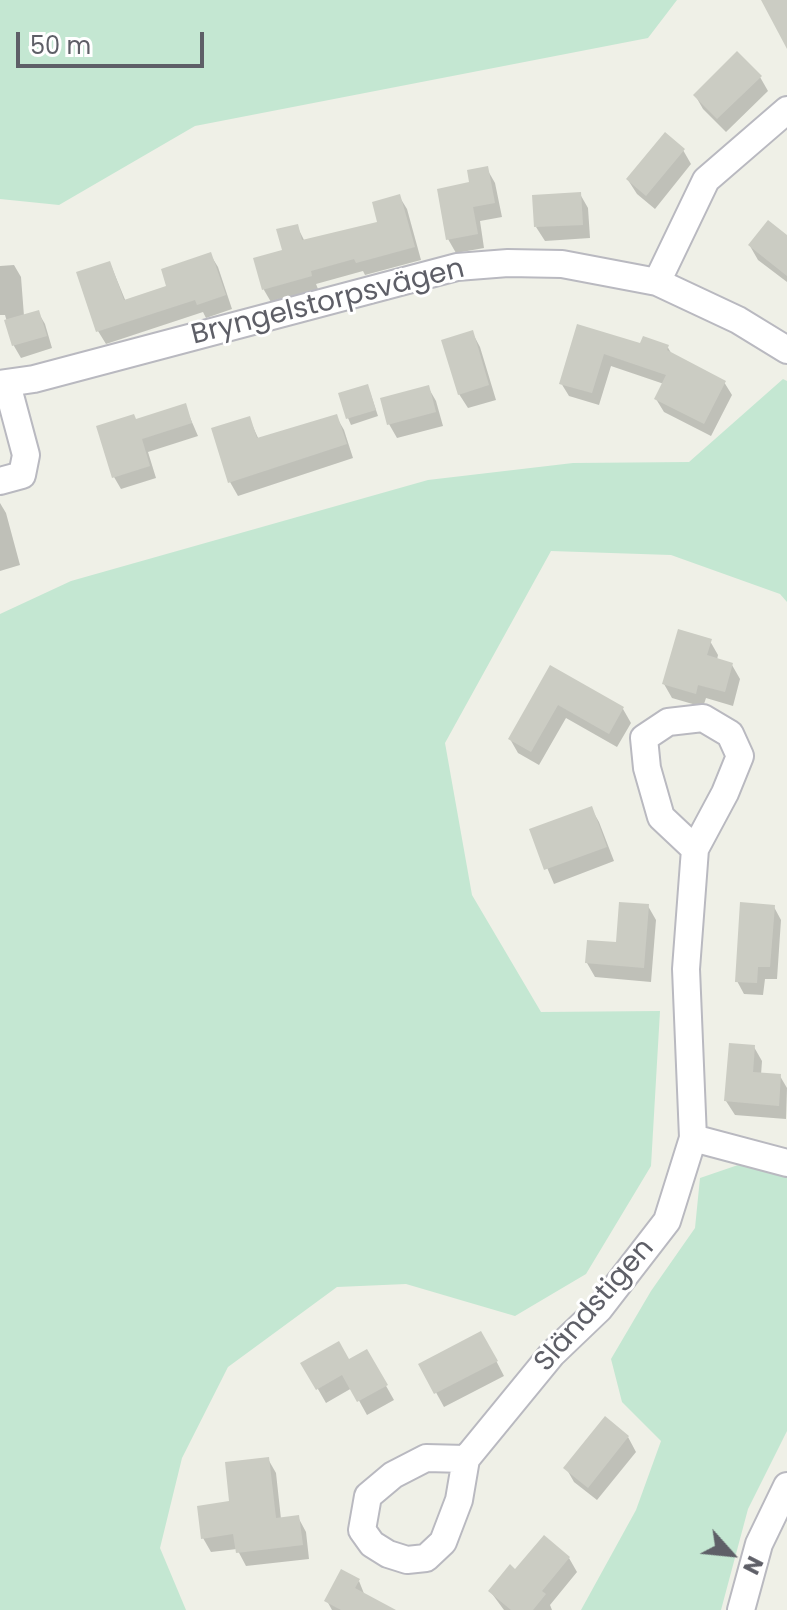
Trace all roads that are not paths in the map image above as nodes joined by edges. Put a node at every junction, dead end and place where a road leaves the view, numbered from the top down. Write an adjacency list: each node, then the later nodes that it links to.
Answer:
1 (787, 110): 2 (street)
2 (657, 282): 3 (street, Bryngelstorpsvägen); 4 (street, Bryngelstorpsvägen)
3 (787, 350)
4 (3, 384): 5 (street)
5 (0, 481)
6 (695, 849): 6 (street, Sländstigen); 7 (street, Sländstigen)
7 (693, 1138): 8 (street); 9 (street, Sländstigen)
8 (787, 1163)
9 (466, 1459): 9 (street, Sländstigen)
10 (787, 1486): 11 (street)
11 (741, 1610)

